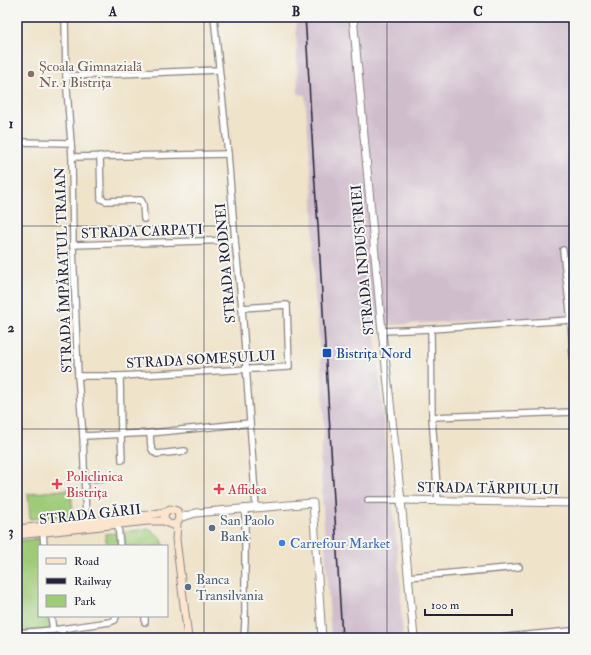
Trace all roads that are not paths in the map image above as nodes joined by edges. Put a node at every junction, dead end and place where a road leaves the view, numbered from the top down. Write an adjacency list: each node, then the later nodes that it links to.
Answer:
1 (65, 17): 5 (street, STRADA ÎMPĂRATUL TRAIAN)
2 (214, 17): 4 (street, STRADA RODNEI)
3 (353, 17): 18 (street, STRADA INDUSTRIEI)
4 (219, 70): 5 (street); 8 (street, STRADA RODNEI)
5 (66, 76): 7 (street, STRADA ÎMPĂRATUL TRAIAN)
6 (17, 142): 7 (street)
7 (71, 143): 10 (street, STRADA ÎMPĂRATUL TRAIAN)
8 (228, 154): 9 (street); 12 (street, STRADA RODNEI)
9 (100, 156): 10 (street); 11 (street)
10 (72, 157): 13 (street, STRADA ÎMPĂRATUL TRAIAN)
11 (144, 219)
12 (235, 240): 13 (street, STRADA CARPAȚI); 15 (street, STRADA RODNEI)
13 (73, 246): 21 (street, STRADA ÎMPĂRATUL TRAIAN)
14 (562, 250): 16 (street)
15 (242, 308): 19 (street, STRADA RODNEI); 19 (street, STRADA SOMEȘULUI)
16 (571, 320): 17 (street); 20 (street)
17 (430, 329): 18 (street); 24 (street)
18 (382, 331): 34 (street, STRADA INDUSTRIEI)
19 (246, 369): 22 (street, STRADA SOMEȘULUI); 25 (street, STRADA RODNEI)
20 (574, 374)
21 (78, 376): 22 (street, STRADA SOMEȘULUI); 28 (street, STRADA ÎMPĂRATUL TRAIAN)
22 (120, 376): 27 (street)
23 (574, 412): 24 (street)
24 (432, 417): 35 (street)
25 (250, 423): 26 (street); 38 (street, STRADA RODNEI)
26 (150, 433): 27 (street); 29 (street)
27 (121, 434): 28 (street); 30 (street)
28 (83, 436): 32 (street, STRADA ÎMPĂRATUL TRAIAN)
29 (185, 451)
30 (122, 460)
31 (104, 478): 32 (street)
32 (84, 479): 41 (street, STRADA ÎMPĂRATUL TRAIAN)
33 (368, 500): 34 (street)
34 (401, 500): 35 (street, STRADA TĂRPIULUI); 49 (street, STRADA INDUSTRIEI)
35 (438, 501): 36 (street, STRADA TĂRPIULUI)
36 (574, 503)
37 (245, 508): 38 (street, STRADA GĂRII); 40 (street, STRADA GĂRII); 58 (street)
38 (256, 508): 59 (street, STRADA GĂRII)
39 (165, 512): 40 (main road); 40 (main road, STRADA GĂRII); 41 (main road, STRADA GĂRII)
40 (173, 520): 42 (main road, STRADA GĂRII); 57 (main road)
41 (86, 522): 43 (main road, STRADA GĂRII)
42 (118, 524): 44 (main road, STRADA GĂRII); 47 (street)
43 (17, 529)
44 (43, 532): 45 (main road, STRADA GĂRII); 46 (street)
45 (17, 535)
46 (44, 545)
47 (120, 545)
48 (519, 566): 49 (street)
49 (408, 577): 60 (street, STRADA INDUSTRIEI)
50 (51, 617): 53 (street)
51 (115, 618): 52 (street)
52 (62, 629): 53 (street); 56 (street)
53 (53, 630): 55 (street)
54 (570, 631): 61 (street)
55 (17, 633)
56 (63, 638)
57 (188, 638)
58 (244, 638)
59 (322, 638)
60 (414, 638)
61 (496, 638)

